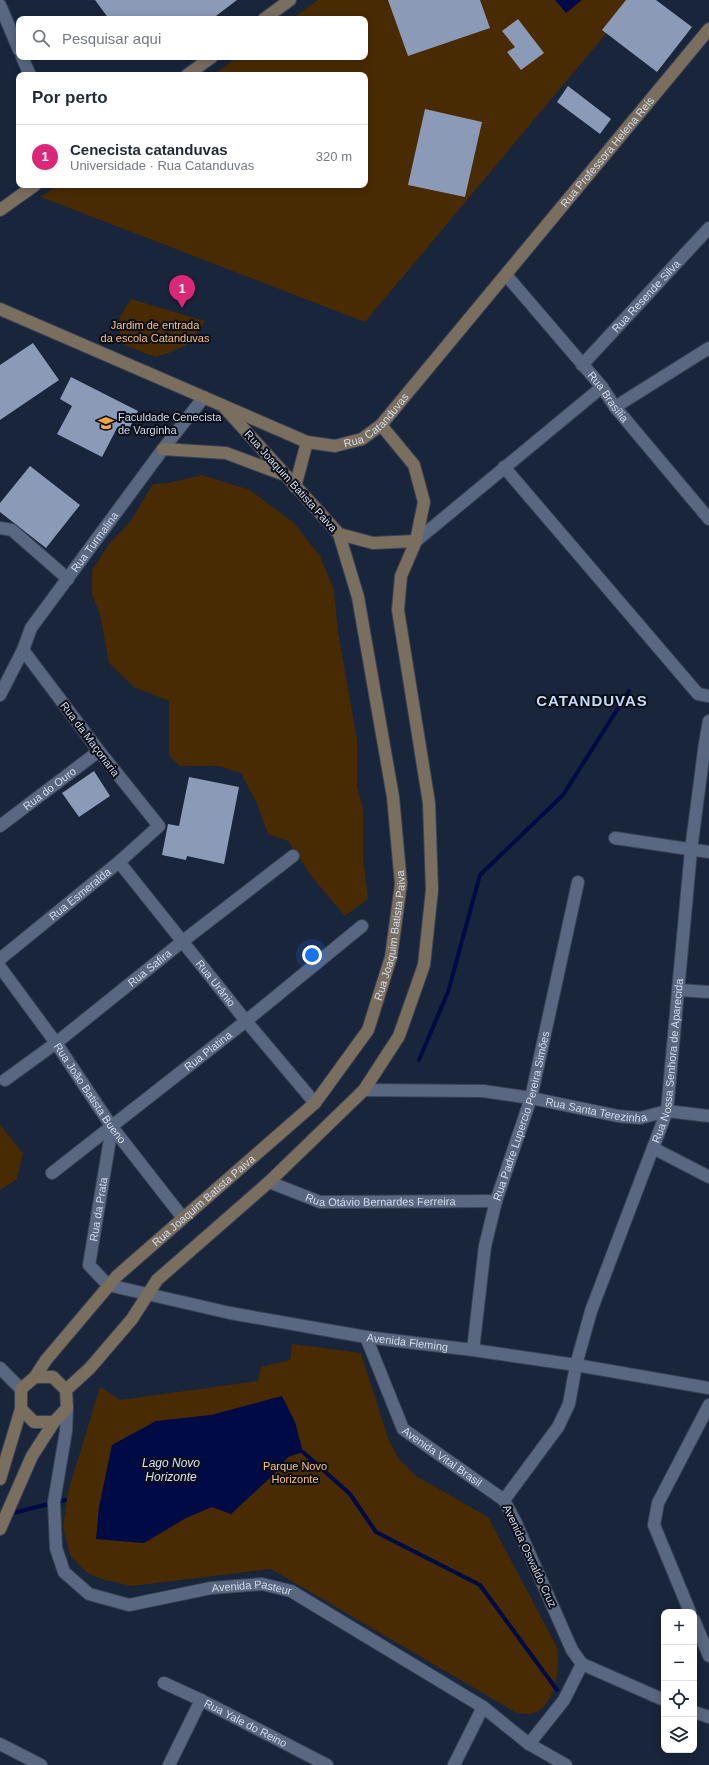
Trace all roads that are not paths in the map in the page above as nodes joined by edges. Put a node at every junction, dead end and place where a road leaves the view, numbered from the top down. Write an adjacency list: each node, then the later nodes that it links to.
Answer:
1 (290, 0): 3 (main road)
2 (0, 5): 5 (street)
3 (268, 16)
4 (709, 29): 13 (main road, Rua Professora Helena Reis)
5 (16, 43)
6 (23, 60): 8 (street)
7 (208, 60): 9 (main road)
8 (29, 72)
9 (191, 72)
10 (31, 188): 11 (main road)
11 (0, 210)
12 (709, 228): 16 (street, Rua Resende Silva)
13 (506, 275): 16 (street, Rua Brasília); 21 (main road, Rua Catanduvas)
14 (0, 309): 18 (main road, Rua Catanduvas)
15 (709, 348): 20 (street)
16 (582, 365): 17 (street, Rua Brasília)
17 (602, 387): 20 (street, Rua Brasília); 24 (street)
18 (204, 397): 19 (main road, Rua Catanduvas); 23 (street, Rua Turmalina)
19 (223, 406): 22 (main road, Rua Catanduvas); 25 (main road, Rua Joaquim Batista Paiva)
20 (615, 407): 27 (street, Rua Brasília)
21 (381, 425): 22 (main road, Rua Catanduvas); 30 (main road)
22 (307, 442): 26 (main road)
23 (163, 450): 25 (main road); 31 (street, Rua Turmalina)
24 (504, 467): 30 (street); 34 (street)
25 (284, 474): 26 (main road, Rua Joaquim Batista Paiva)
26 (295, 487): 29 (main road, Rua Joaquim Batista Paiva)
27 (709, 519)
28 (0, 528): 31 (street)
29 (339, 534): 30 (main road); 57 (main road, Rua Joaquim Batista Paiva)
30 (416, 541): 55 (main road)
31 (68, 579): 32 (street, Rua Turmalina)
32 (23, 650): 33 (street, Rua Turmalina); 37 (street, Rua da Maçonaria)
33 (0, 695)
34 (709, 696)
35 (709, 721): 36 (street, Rua Nossa Senhora de Aparecida)
36 (707, 742): 41 (street, Rua Nossa Senhora de Aparecida)
37 (99, 751): 38 (street, Rua do Ouro); 39 (street, Rua da Maçonaria)
38 (0, 826)
39 (159, 826): 44 (street, Rua Esmeralda)
40 (615, 838): 41 (street)
41 (691, 850): 42 (street); 50 (street, Rua Nossa Senhora de Aparecida)
42 (709, 852)
43 (293, 856): 47 (street, Rua Safira)
44 (119, 862): 47 (street, Rua Urânio); 48 (street, Rua Esmeralda)
45 (578, 882): 56 (street, Rua Padre Lupercio Pereira Simões)
46 (362, 926): 52 (street, Rua Platina)
47 (183, 941): 52 (street, Rua Urânio); 53 (street, Rua Safira)
48 (0, 959)
49 (0, 967): 53 (street, Rua João Batista Bueno)
50 (679, 990): 51 (street); 58 (street, Rua Nossa Senhora de Aparecida)
51 (709, 992)
52 (246, 1021): 57 (street, Rua Urânio); 60 (street, Rua Platina)
53 (56, 1043): 54 (street, Rua Safira); 60 (street, Rua João Batista Bueno)
54 (5, 1080)
55 (364, 1090): 56 (street, Rua Santa Terezinha); 64 (main road)
56 (531, 1098): 58 (street, Rua Santa Terezinha); 65 (street, Rua Padre Lupercio Pereira Simões)
57 (315, 1103): 66 (main road, Rua Joaquim Batista Paiva)
58 (667, 1110): 59 (street, Rua Santa Terezinha); 61 (street, Rua Nossa Senhora de Aparecida)
59 (709, 1116)
60 (112, 1127): 62 (street, Rua Platina); 66 (street, Rua João Batista Bueno); 67 (street, Rua da Prata)
61 (653, 1148): 63 (street); 71 (street, Rua Nossa Senhora de Aparecida)
62 (52, 1173)
63 (709, 1177)
64 (269, 1182): 65 (street, Rua Otávio Bernardes Ferreira); 68 (main road)
65 (496, 1200): 70 (street, Rua Padre Lupercio Pereira Simões)
66 (183, 1218): 67 (main road, Rua Joaquim Batista Paiva)
67 (108, 1285): 68 (street, Avenida Fleming); 73 (main road, Rua Joaquim Batista Paiva)
68 (148, 1295): 69 (street, Avenida Fleming); 76 (main road)
69 (366, 1337): 70 (street, Avenida Fleming); 82 (street, Avenida Vital Brasil)
70 (472, 1350): 71 (street, Avenida Fleming)
71 (576, 1366): 74 (street, Avenida Fleming); 82 (street, Avenida Oswaldo Cruz)
72 (0, 1368): 75 (street)
73 (35, 1377): 75 (main road, Rua Joaquim Batista Paiva); 76 (main road)
74 (709, 1388)
75 (21, 1389): 78 (main road)
76 (66, 1390): 79 (main road)
77 (709, 1405): 84 (street)
78 (21, 1408): 80 (main road); 81 (main road)
79 (67, 1408): 80 (main road); 91 (street, Avenida Pasteur)
80 (54, 1422): 83 (main road)
81 (0, 1479)
82 (504, 1500): 87 (street, Avenida Oswaldo Cruz)
83 (0, 1529)
84 (689, 1609)
85 (697, 1627): 86 (street)
86 (709, 1656)
87 (582, 1664): 89 (street); 95 (street)
88 (164, 1683): 90 (street, Rua Yale do Reino)
89 (661, 1699)
90 (201, 1700): 97 (street); 98 (street, Rua Yale do Reino)
91 (483, 1707): 95 (street, Avenida Pasteur); 99 (street)
92 (697, 1713): 93 (street)
93 (709, 1717)
94 (0, 1744): 96 (street)
95 (530, 1744): 100 (street, Avenida Pasteur)
96 (41, 1765)
97 (169, 1765)
98 (327, 1765)
99 (454, 1765)
100 (566, 1765)

